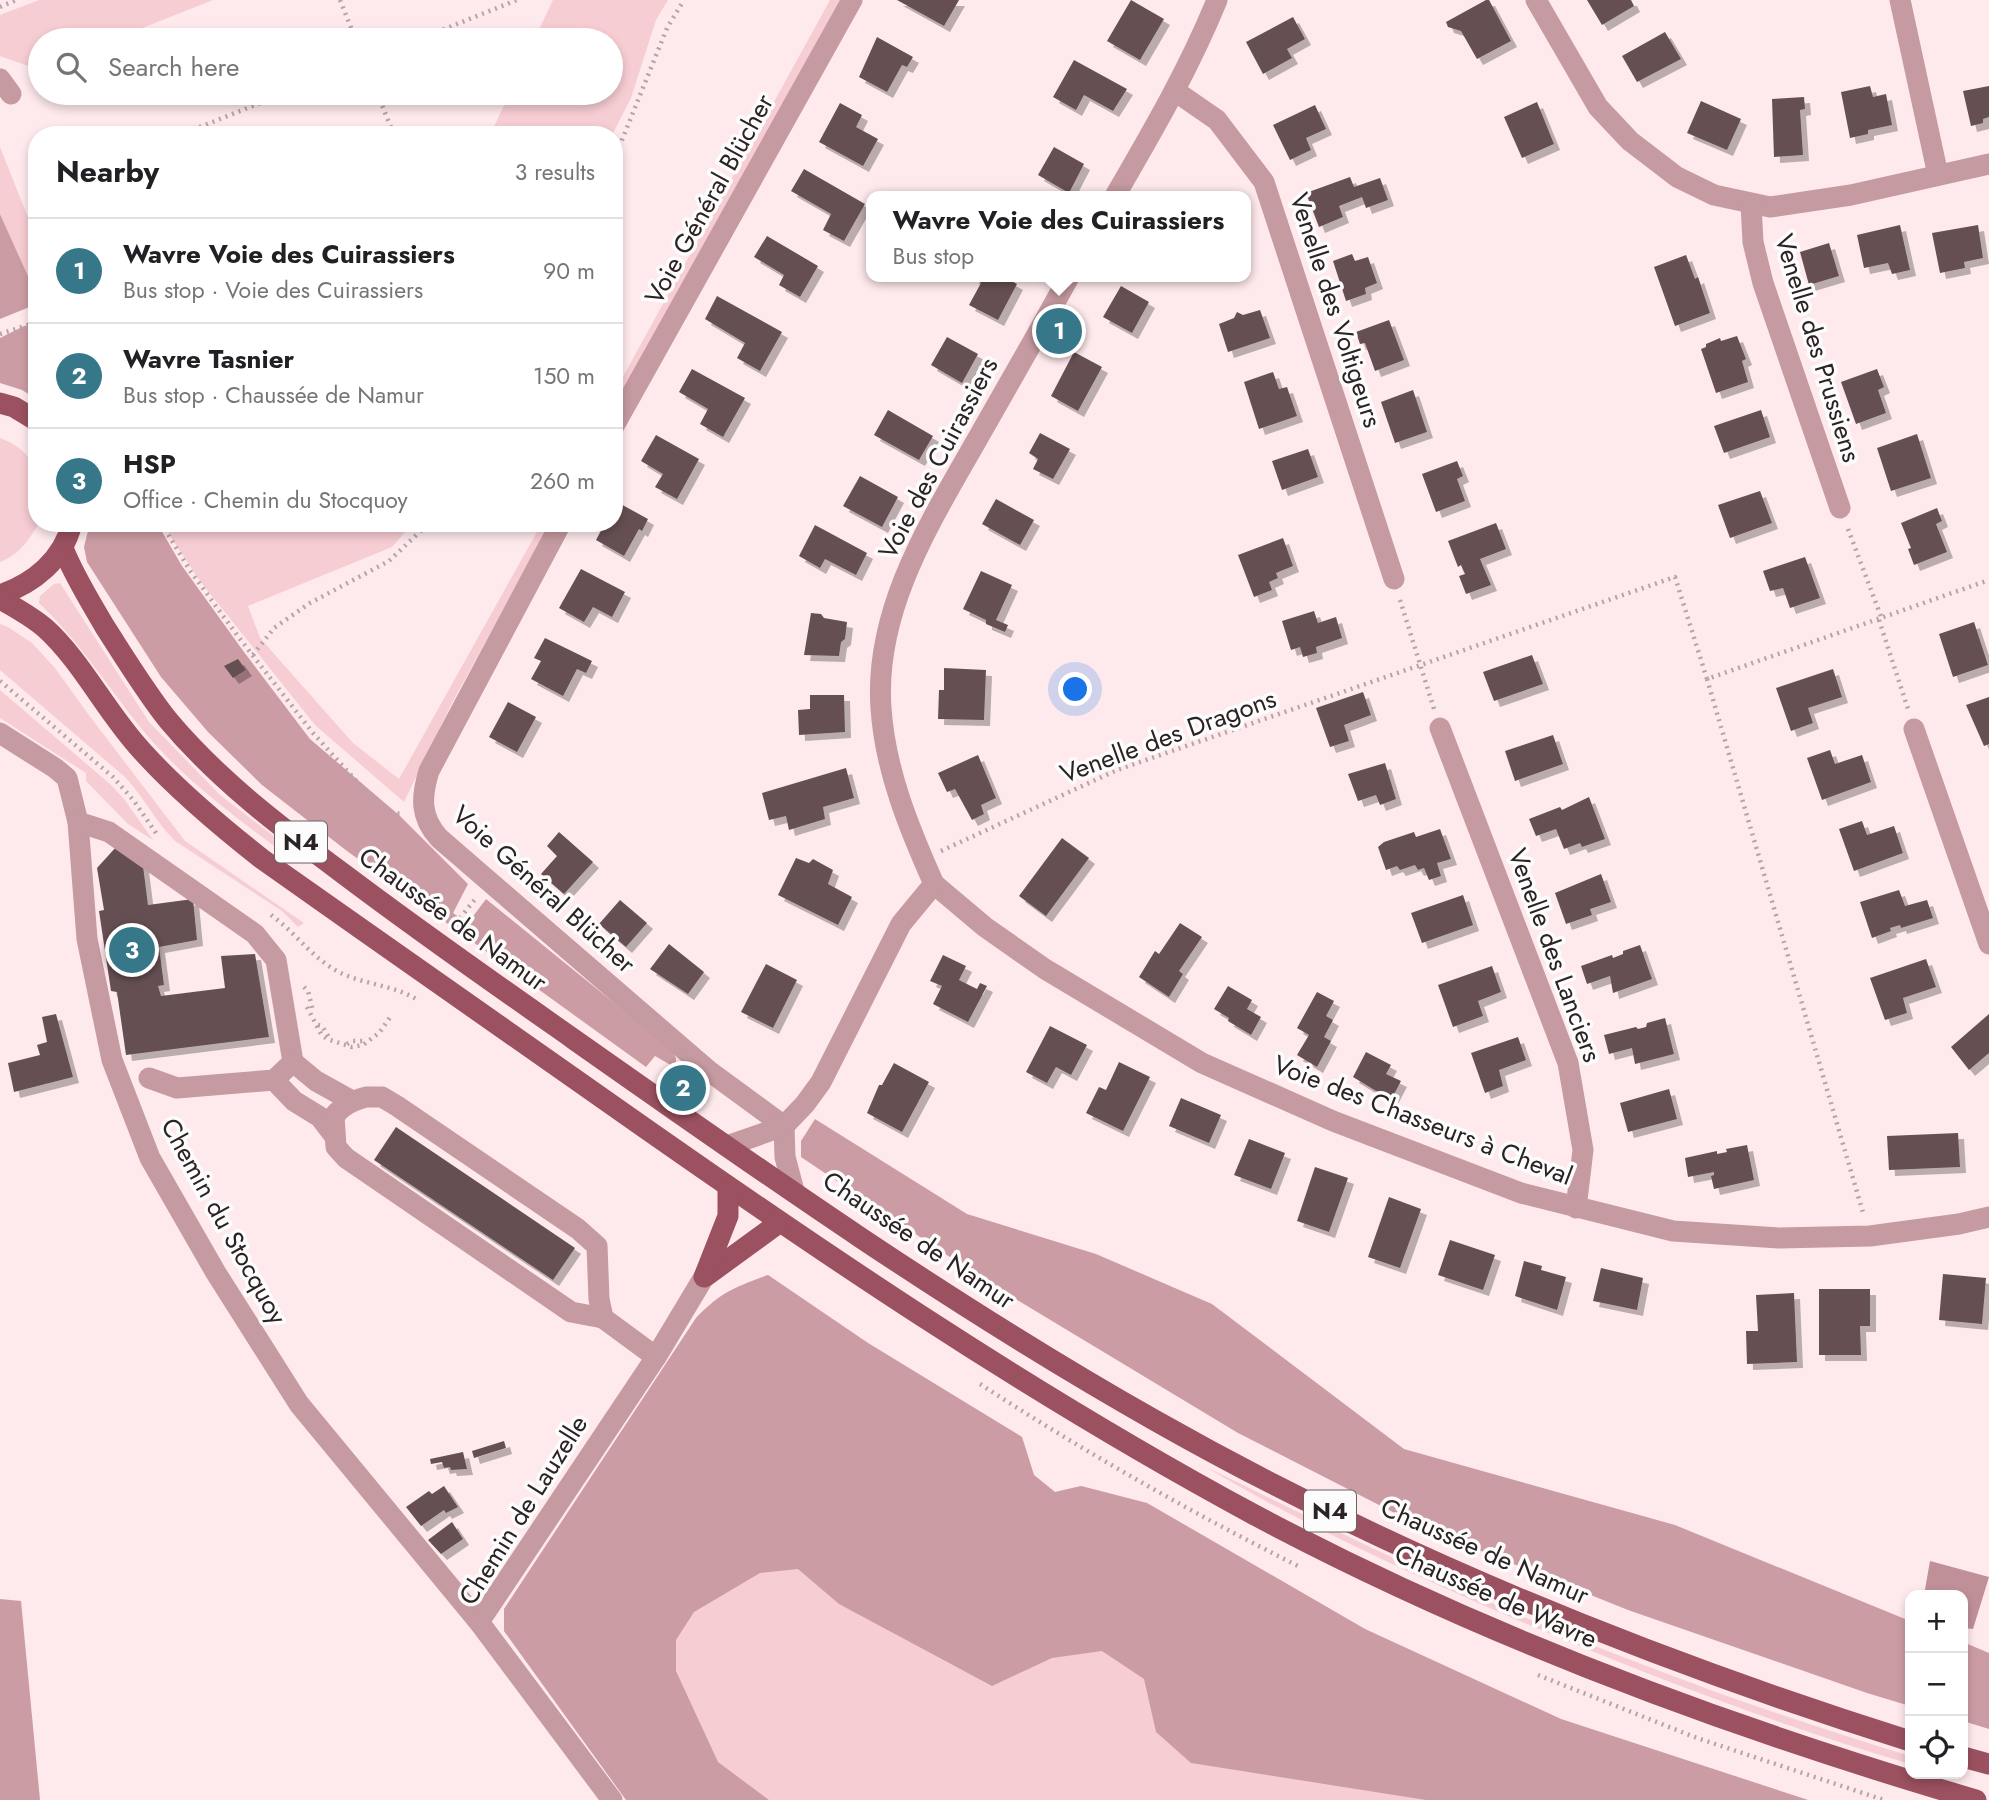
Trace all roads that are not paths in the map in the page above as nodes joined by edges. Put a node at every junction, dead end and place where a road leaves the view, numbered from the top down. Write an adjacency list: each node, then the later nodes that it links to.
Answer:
1 (852, 0): 12 (street, Voie Général Blücher)
2 (1217, 0): 5 (street)
3 (1536, 0): 9 (street)
4 (1900, 0): 7 (street)
5 (1175, 91): 8 (street); 18 (street, Venelle des Voltigeurs)
6 (1989, 164): 7 (street)
7 (1938, 175): 9 (street)
8 (1118, 191)
9 (1751, 204): 14 (street, Venelle des Prussiens)
10 (1066, 282): 24 (street, Voie des Cuirassiers)
11 (0, 403): 13 (main road)
12 (623, 410)
13 (28, 416)
14 (1840, 508)
15 (69, 532): 17 (main road, N4)
16 (556, 532): 30 (street, Voie Général Blücher)
17 (63, 548): 19 (main road, N4); 32 (main road, Chaussée de Namur / N4)
18 (1394, 579)
19 (0, 597): 33 (main road, N4)
20 (1437, 719): 35 (street, Venelle des Lanciers)
21 (1914, 729): 25 (street)
22 (0, 733): 23 (street, Chemin du Stocquoy)
23 (78, 822): 26 (street); 41 (street, Chemin du Stocquoy)
24 (934, 884): 30 (street); 35 (street, Voie des Chasseurs à Cheval)
25 (1989, 944)
26 (293, 1062): 28 (street); 29 (street)
27 (149, 1077): 28 (street)
28 (274, 1080): 31 (street)
29 (352, 1101): 31 (street); 39 (street)
30 (784, 1126): 32 (street); 34 (street)
31 (334, 1134): 39 (street)
32 (727, 1146): 34 (main road, Chaussée de Namur / N4)
33 (728, 1187): 37 (main road, N4); 38 (main road)
34 (794, 1191): 42 (main road, Chaussée de Namur / N4)
35 (1576, 1208): 36 (street, Voie des Chasseurs à Cheval)
36 (1989, 1217)
37 (780, 1222): 38 (main road); 46 (main road, Chaussée de Wavre / N4)
38 (704, 1277): 40 (street, Chemin de Lauzelle)
39 (603, 1318): 40 (street)
40 (656, 1357): 41 (street, Chemin de Lauzelle)
41 (479, 1622): 45 (street, Chemin de Lauzelle)
42 (1905, 1739)
43 (1968, 1758): 44 (main road)
44 (1989, 1764)
45 (612, 1800)
46 (1976, 1800)

